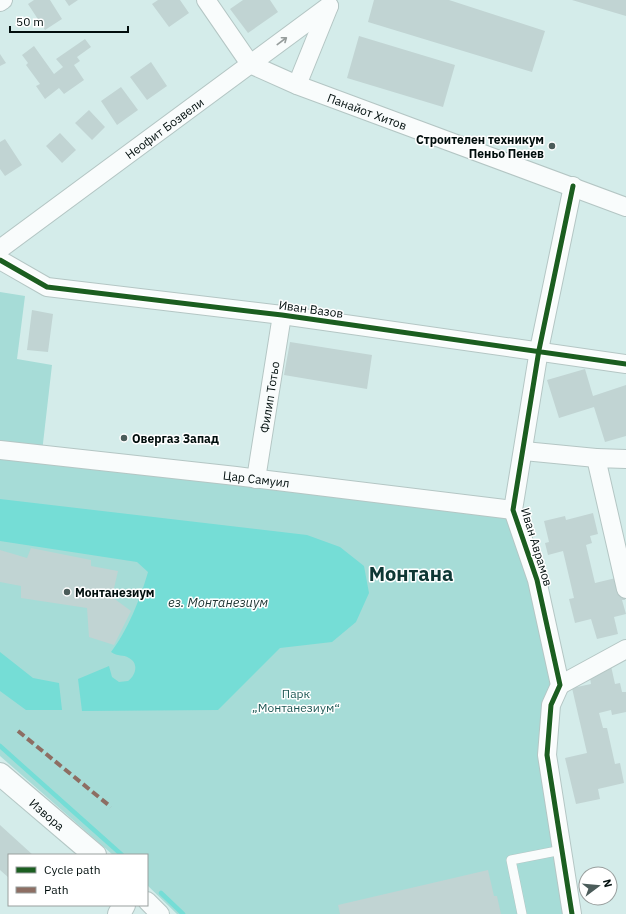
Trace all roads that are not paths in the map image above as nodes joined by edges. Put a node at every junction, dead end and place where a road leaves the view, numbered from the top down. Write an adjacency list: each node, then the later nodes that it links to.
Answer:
1 (3, 0): 3 (street)
2 (206, 0): 5 (street)
3 (0, 2)
4 (330, 3): 5 (street, Неофит Бозвели, one-way to 4); 6 (street, Неофит Бозвели)
5 (250, 64): 6 (street, Панайот Хитов); 9 (street, Неофит Бозвели)
6 (297, 85): 7 (street, Панайот Хитов)
7 (573, 186): 8 (street, Панайот Хитов); 12 (street, Иван Аврамов)
8 (626, 207)
9 (0, 249)
10 (0, 260): 11 (street, Иван Вазов)
11 (282, 314): 12 (street, Иван Вазов); 18 (street, Филип Тотьо)
12 (539, 350): 13 (street, Иван Вазов); 15 (street, Иван Аврамов)
13 (626, 364)
14 (0, 450): 18 (street, Цар Самуил)
15 (524, 451): 16 (street); 19 (street, Иван Аврамов)
16 (596, 458): 17 (street); 20 (street)
17 (626, 459)
18 (256, 479): 19 (street, Цар Самуил)
19 (513, 510): 22 (street, Иван Аврамов)
20 (626, 589)
21 (626, 649): 22 (street)
22 (560, 685): 24 (street)
23 (0, 774): 25 (main road, Извора)
24 (562, 850): 28 (lane); 29 (street)
25 (94, 854)
26 (148, 902): 27 (street)
27 (160, 914)
28 (522, 914)
29 (572, 914)

